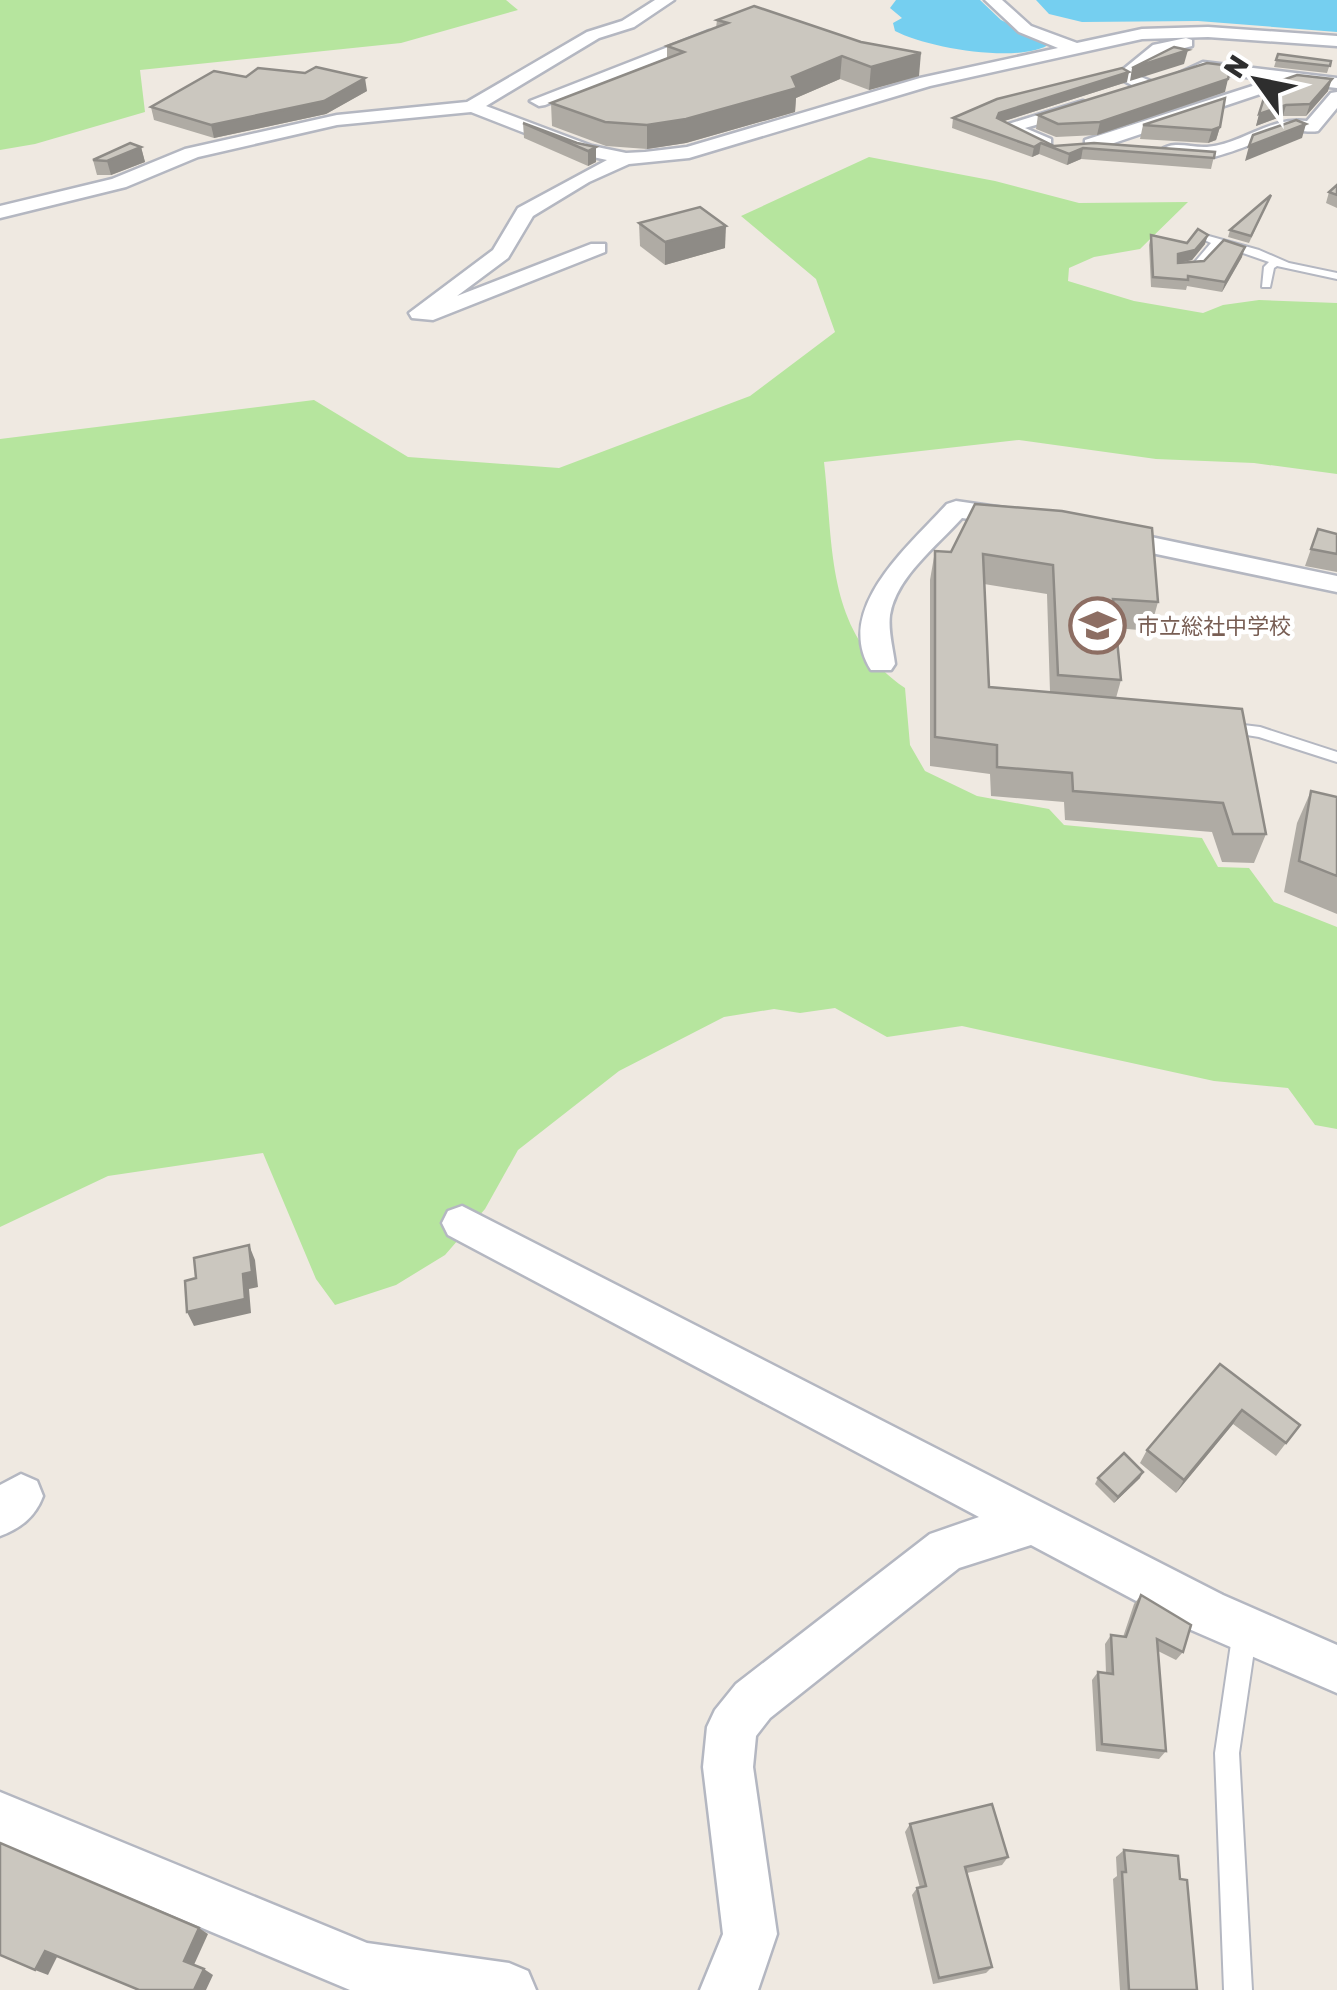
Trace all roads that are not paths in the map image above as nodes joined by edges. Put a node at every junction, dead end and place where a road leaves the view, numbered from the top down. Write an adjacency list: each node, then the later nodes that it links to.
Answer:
1 (666, 0): 13 (street)
2 (993, 0): 5 (street)
3 (735, 26): 12 (street)
4 (1337, 44): 5 (street); 10 (street)
5 (1080, 50): 7 (street)
6 (910, 66): 7 (street)
7 (958, 74): 15 (street)
8 (1294, 78): 9 (street); 10 (street); 14 (street)
9 (1337, 83)
10 (1147, 86): 14 (street)
11 (1337, 98): 14 (street)
12 (539, 102)
13 (470, 107): 15 (street); 16 (street)
14 (1092, 144)
15 (626, 158): 19 (street)
16 (0, 212)
17 (1205, 238): 18 (lane)
18 (1218, 241): 20 (lane); 21 (lane)
19 (598, 248)
20 (1276, 262): 22 (lane); 23 (lane)
21 (1182, 268)
22 (1337, 276)
23 (1266, 285)
24 (1048, 524): 27 (street)
25 (1086, 532): 26 (street)
26 (1337, 584)
27 (881, 664)
28 (1212, 727): 29 (lane)
29 (1337, 757)
30 (462, 1224): 31 (street)
31 (1032, 1522): 32 (street); 36 (street)
32 (1246, 1629): 33 (street); 37 (lane)
33 (1337, 1669)
34 (0, 1817): 35 (street)
35 (509, 1990)
36 (726, 1990)
37 (1238, 1990)

